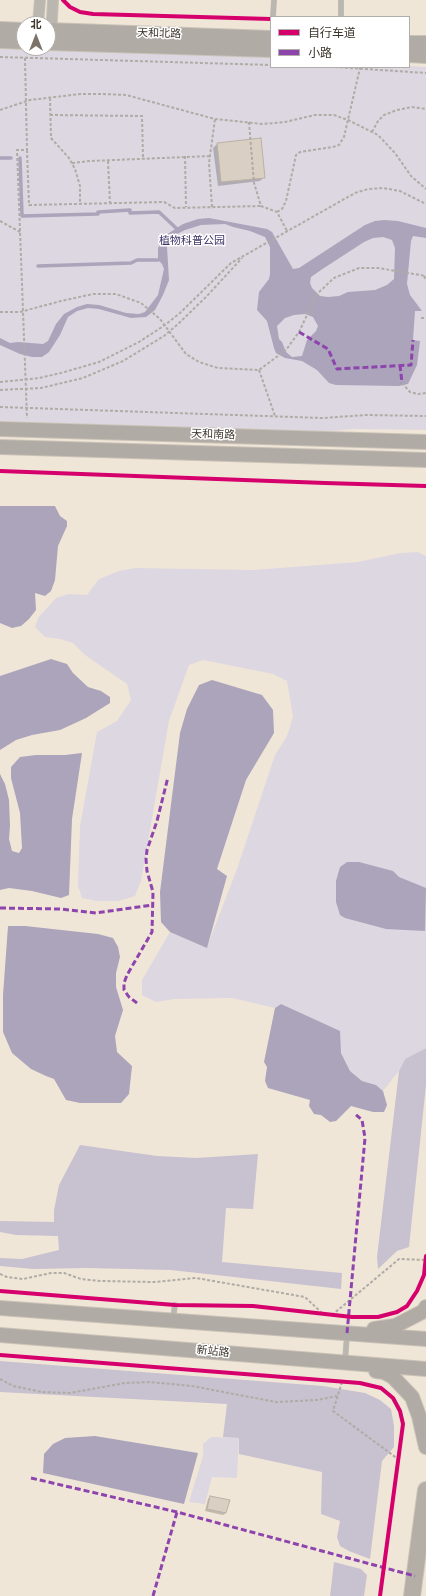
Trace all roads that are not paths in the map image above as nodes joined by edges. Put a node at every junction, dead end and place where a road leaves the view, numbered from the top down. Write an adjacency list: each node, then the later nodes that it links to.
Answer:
1 (40, 0): 5 (street)
2 (53, 0): 6 (street)
3 (274, 0): 7 (lane)
4 (341, 0): 8 (lane)
5 (39, 16)
6 (51, 16)
7 (273, 16)
8 (341, 16)
9 (0, 29): 10 (street)
10 (16, 30)
11 (56, 37): 13 (street, 天和北路)
12 (56, 37): 18 (street, 天和北路)
13 (270, 38)
14 (0, 41): 15 (street)
15 (16, 42)
16 (410, 43): 17 (street)
17 (426, 43)
18 (270, 50)
19 (410, 55): 20 (street)
20 (426, 56)
21 (0, 429): 22 (street, 天和南路)
22 (426, 442)
23 (0, 447): 24 (street, 天和南路)
24 (426, 460)
25 (175, 1305): 28 (lane)
26 (426, 1307): 29 (street)
27 (0, 1308): 28 (street)
28 (173, 1320): 29 (street)
29 (314, 1331): 30 (street)
30 (347, 1333): 32 (street); 34 (lane)
31 (0, 1335): 33 (street, 新站路)
32 (426, 1339)
33 (309, 1360): 34 (street, 新站路); 36 (street)
34 (345, 1363): 35 (street, 新站路)
35 (426, 1369)
36 (426, 1447)
37 (426, 1490): 38 (main road)
38 (412, 1596)

